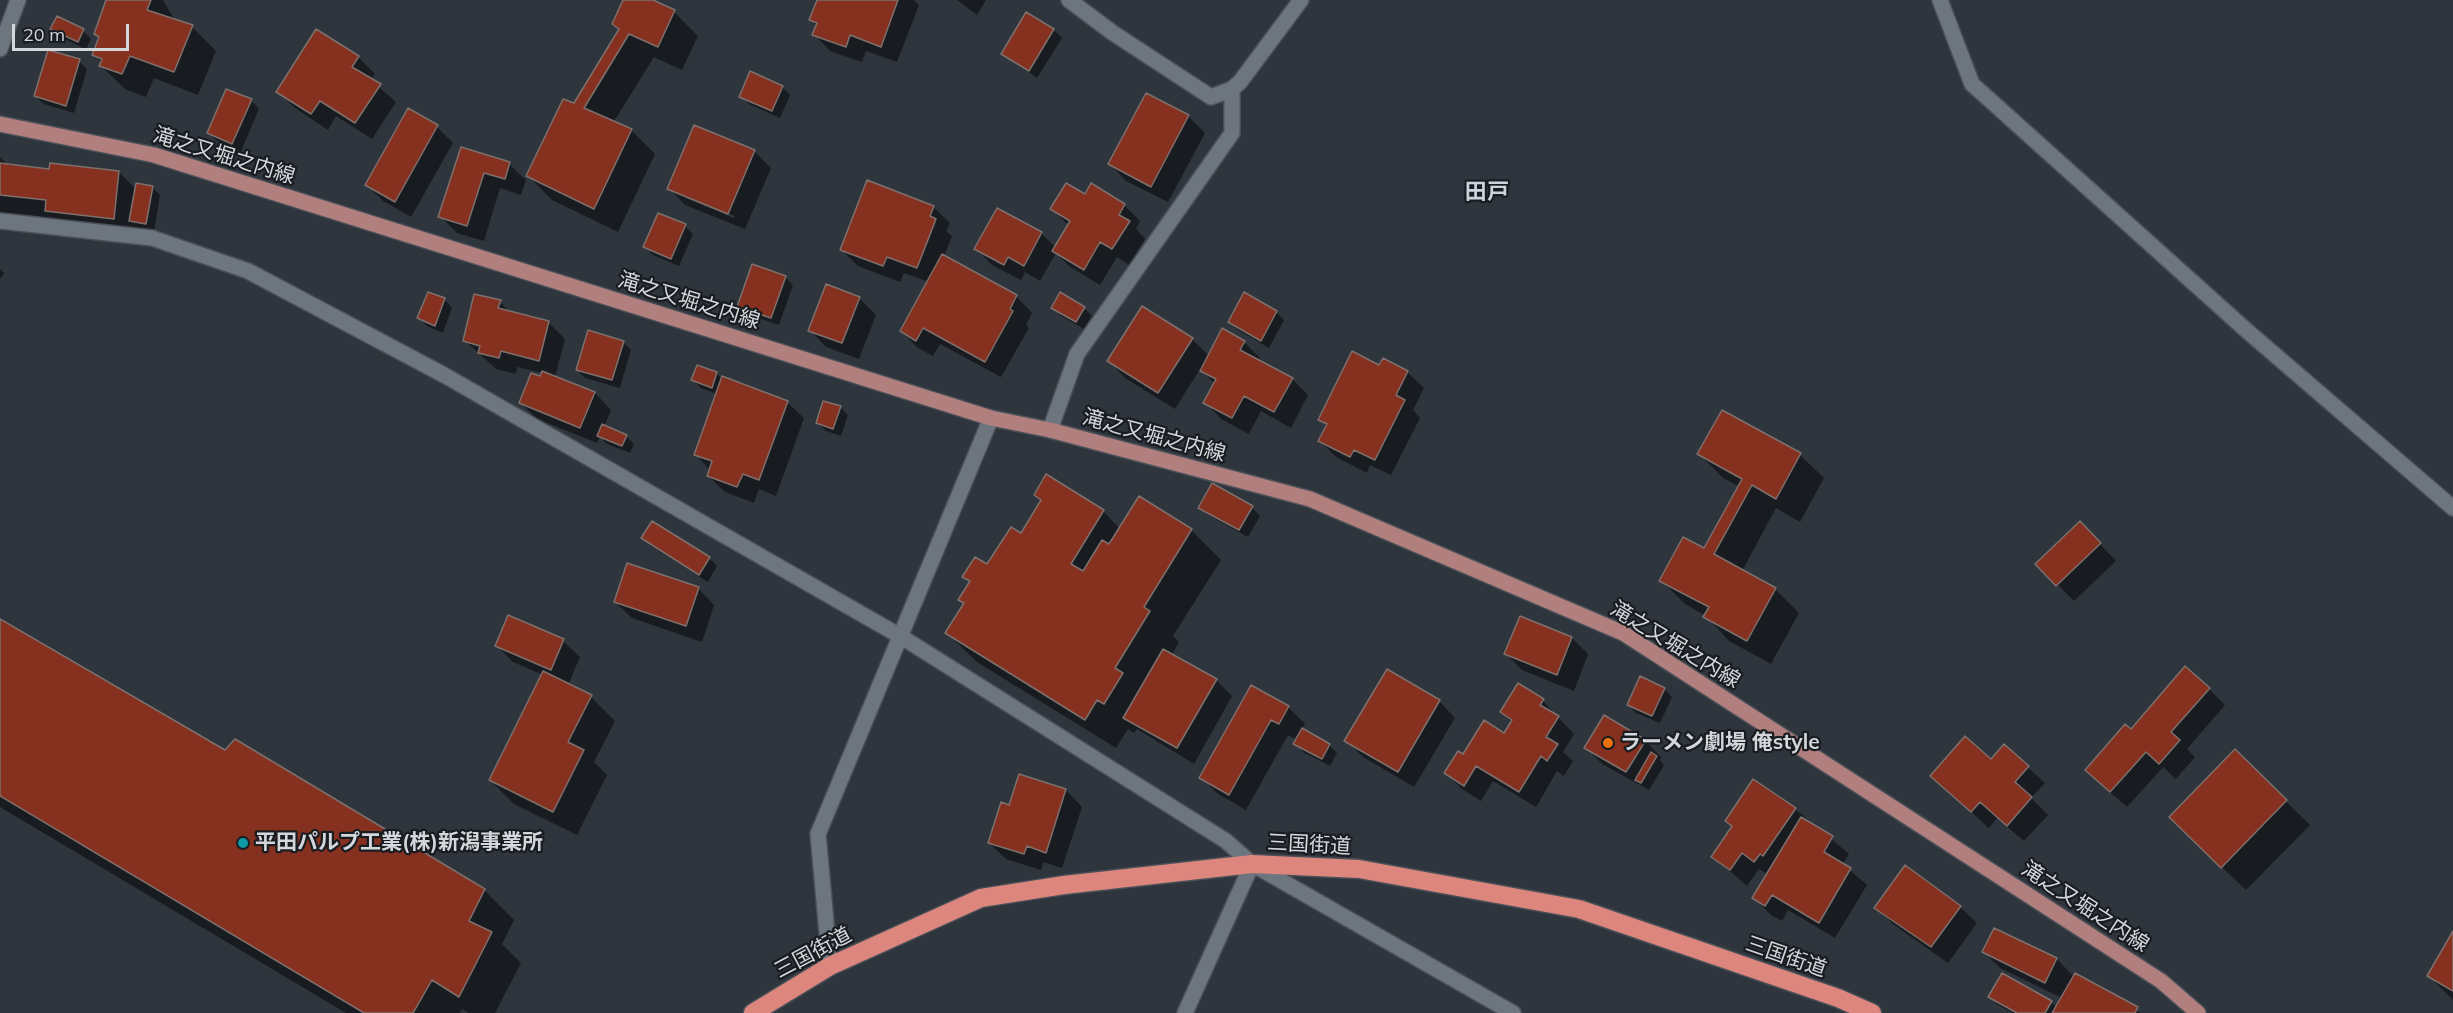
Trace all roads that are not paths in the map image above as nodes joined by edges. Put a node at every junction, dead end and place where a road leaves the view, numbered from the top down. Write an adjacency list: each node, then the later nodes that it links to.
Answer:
1 (18, 0): 5 (street)
2 (1070, 0): 6 (street)
3 (1301, 0): 6 (street)
4 (1940, 0): 11 (street)
5 (0, 50)
6 (1232, 89): 10 (street)
7 (0, 124): 9 (main road, 滝之又堀之内線)
8 (0, 221): 12 (street)
9 (991, 418): 10 (main road, 滝之又堀之内線); 12 (street)
10 (1050, 430): 19 (main road, 滝之又堀之内線)
11 (2453, 508)
12 (900, 636): 13 (street); 14 (street)
13 (1252, 864): 14 (highway, 三国街道); 16 (street); 17 (street); 18 (highway, 三国街道)
14 (830, 966): 15 (highway, 三国街道)
15 (753, 1013)
16 (1185, 1013)
17 (1513, 1013)
18 (1872, 1013)
19 (2198, 1013)

